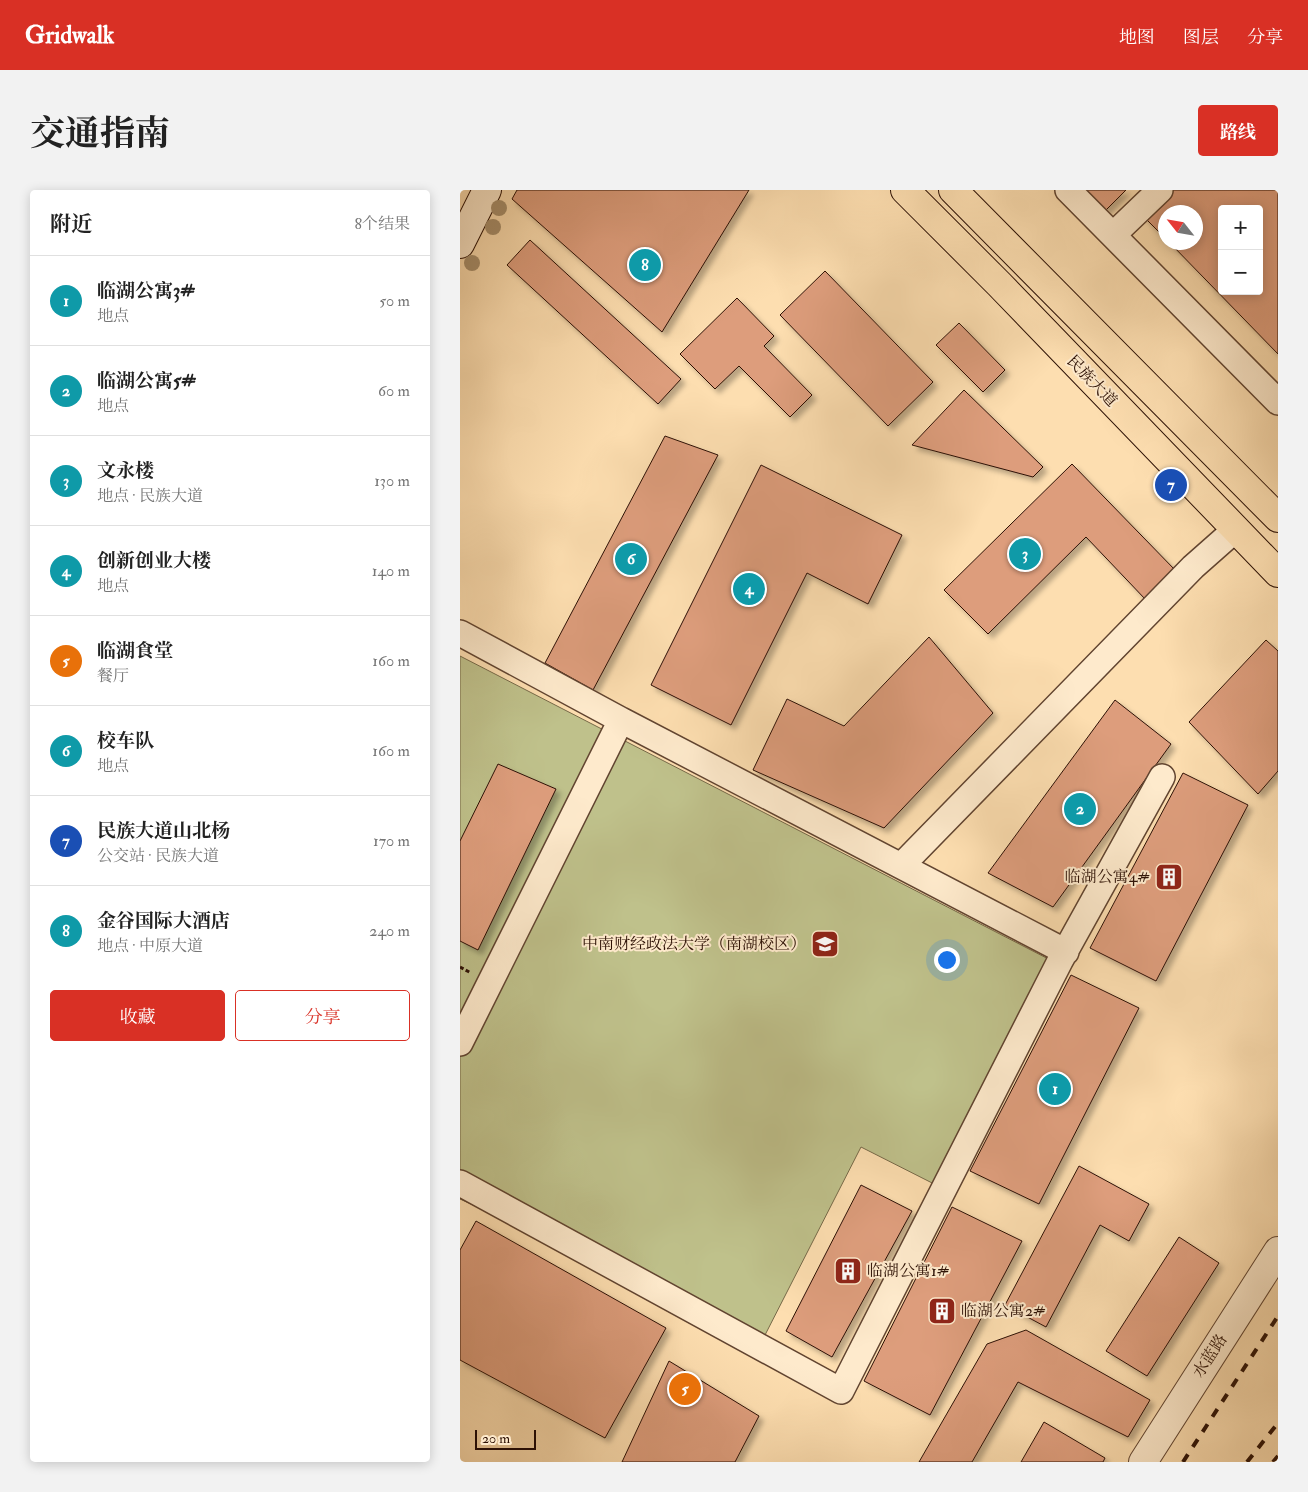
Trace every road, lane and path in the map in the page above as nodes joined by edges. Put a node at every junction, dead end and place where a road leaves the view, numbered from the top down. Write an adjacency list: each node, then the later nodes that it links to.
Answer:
1 (487, 190): 7 (street)
2 (905, 190): 10 (main road, 民族大道)
3 (953, 190): 9 (main road)
4 (1068, 190): 6 (street)
5 (1160, 190): 6 (street)
6 (1113, 235): 8 (street)
7 (460, 244)
8 (1278, 402)
9 (1278, 518)
10 (1236, 529): 11 (main road, 民族大道); 15 (street)
11 (1278, 574)
12 (460, 634): 13 (street)
13 (621, 720): 15 (street); 17 (street)
14 (1162, 777): 16 (street)
15 (902, 865): 16 (street)
16 (1066, 952): 18 (street)
17 (460, 1043)
18 (460, 1183)
19 (1278, 1251): 20 (street, 水蓝路)
20 (1143, 1462)

